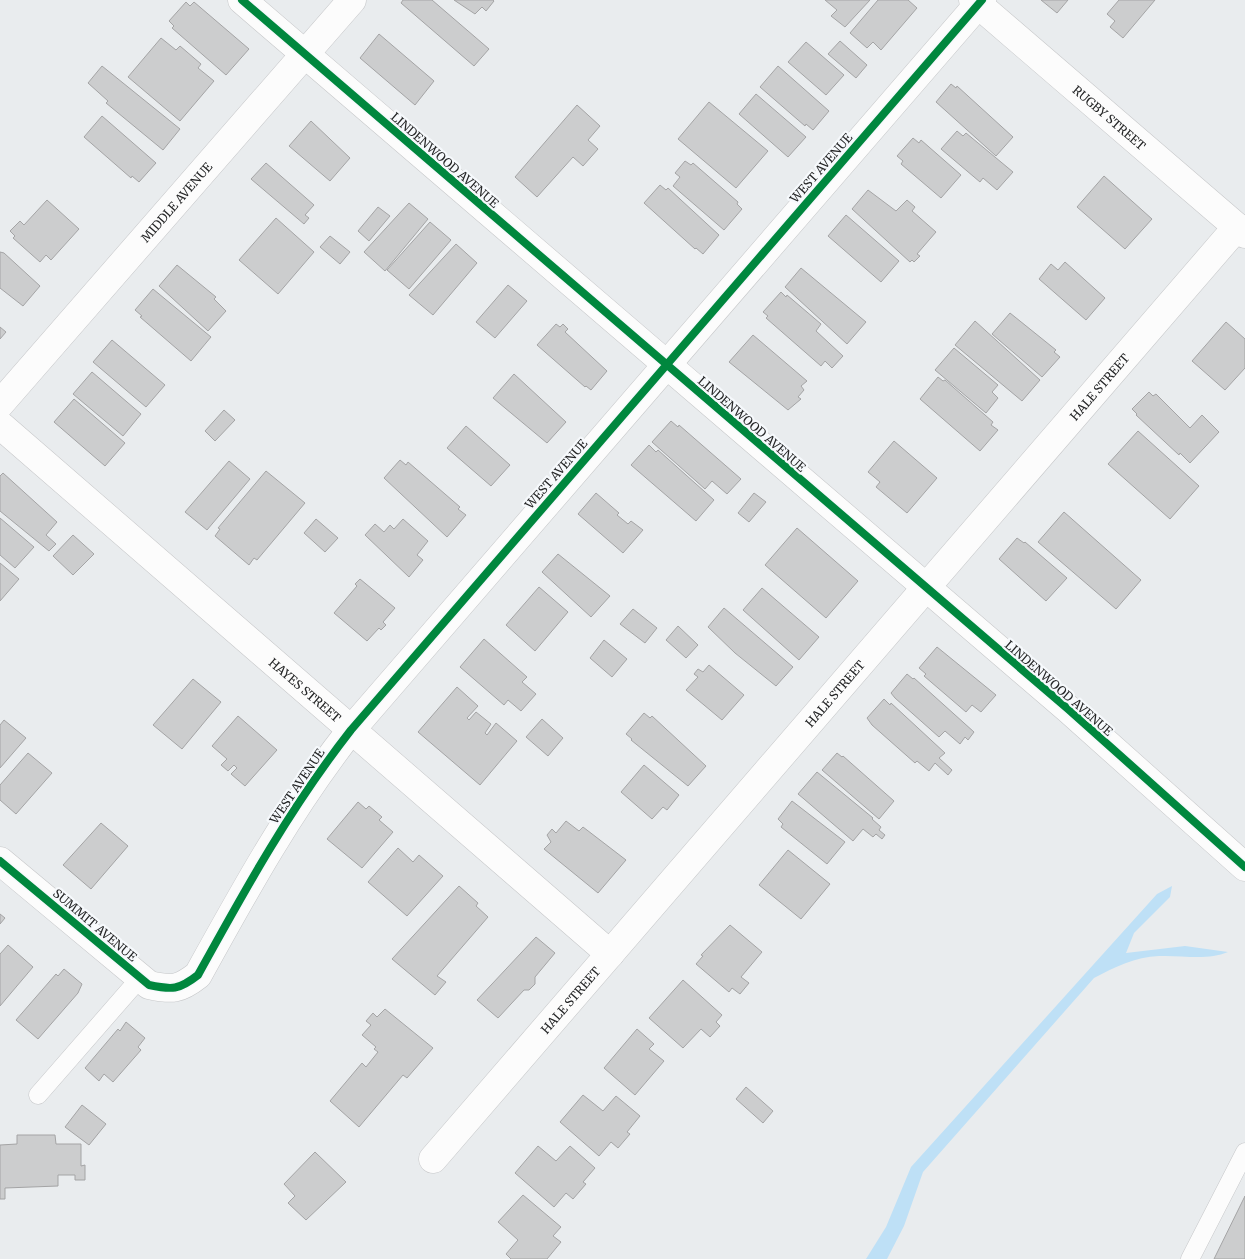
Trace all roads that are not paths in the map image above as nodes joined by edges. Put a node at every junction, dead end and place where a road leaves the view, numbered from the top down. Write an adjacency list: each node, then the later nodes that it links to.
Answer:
1 (242, 0): 4 (street, LINDENWOOD AVENUE)
2 (352, 0): 4 (street, MIDDLE AVENUE)
3 (978, 1): 5 (street, RUGBY STREET); 6 (street, WEST AVENUE)
4 (306, 55): 6 (street, LINDENWOOD AVENUE); 7 (street, MIDDLE AVENUE)
5 (1241, 231): 9 (street, HALE STREET)
6 (665, 364): 9 (street, LINDENWOOD AVENUE); 10 (street, WEST AVENUE)
7 (0, 404)
8 (0, 426): 10 (street, HAYES STREET)
9 (925, 588): 12 (street, LINDENWOOD AVENUE); 13 (street, HALE STREET)
10 (351, 730): 13 (street, HAYES STREET); 15 (street, WEST AVENUE)
11 (0, 861): 14 (street, SUMMIT AVENUE)
12 (1245, 867)
13 (610, 954): 18 (street, HALE STREET)
14 (140, 978): 15 (street, SUMMIT AVENUE); 16 (lane)
15 (182, 986)
16 (38, 1095)
17 (1245, 1152): 19 (lane)
18 (433, 1159)
19 (1190, 1259)

